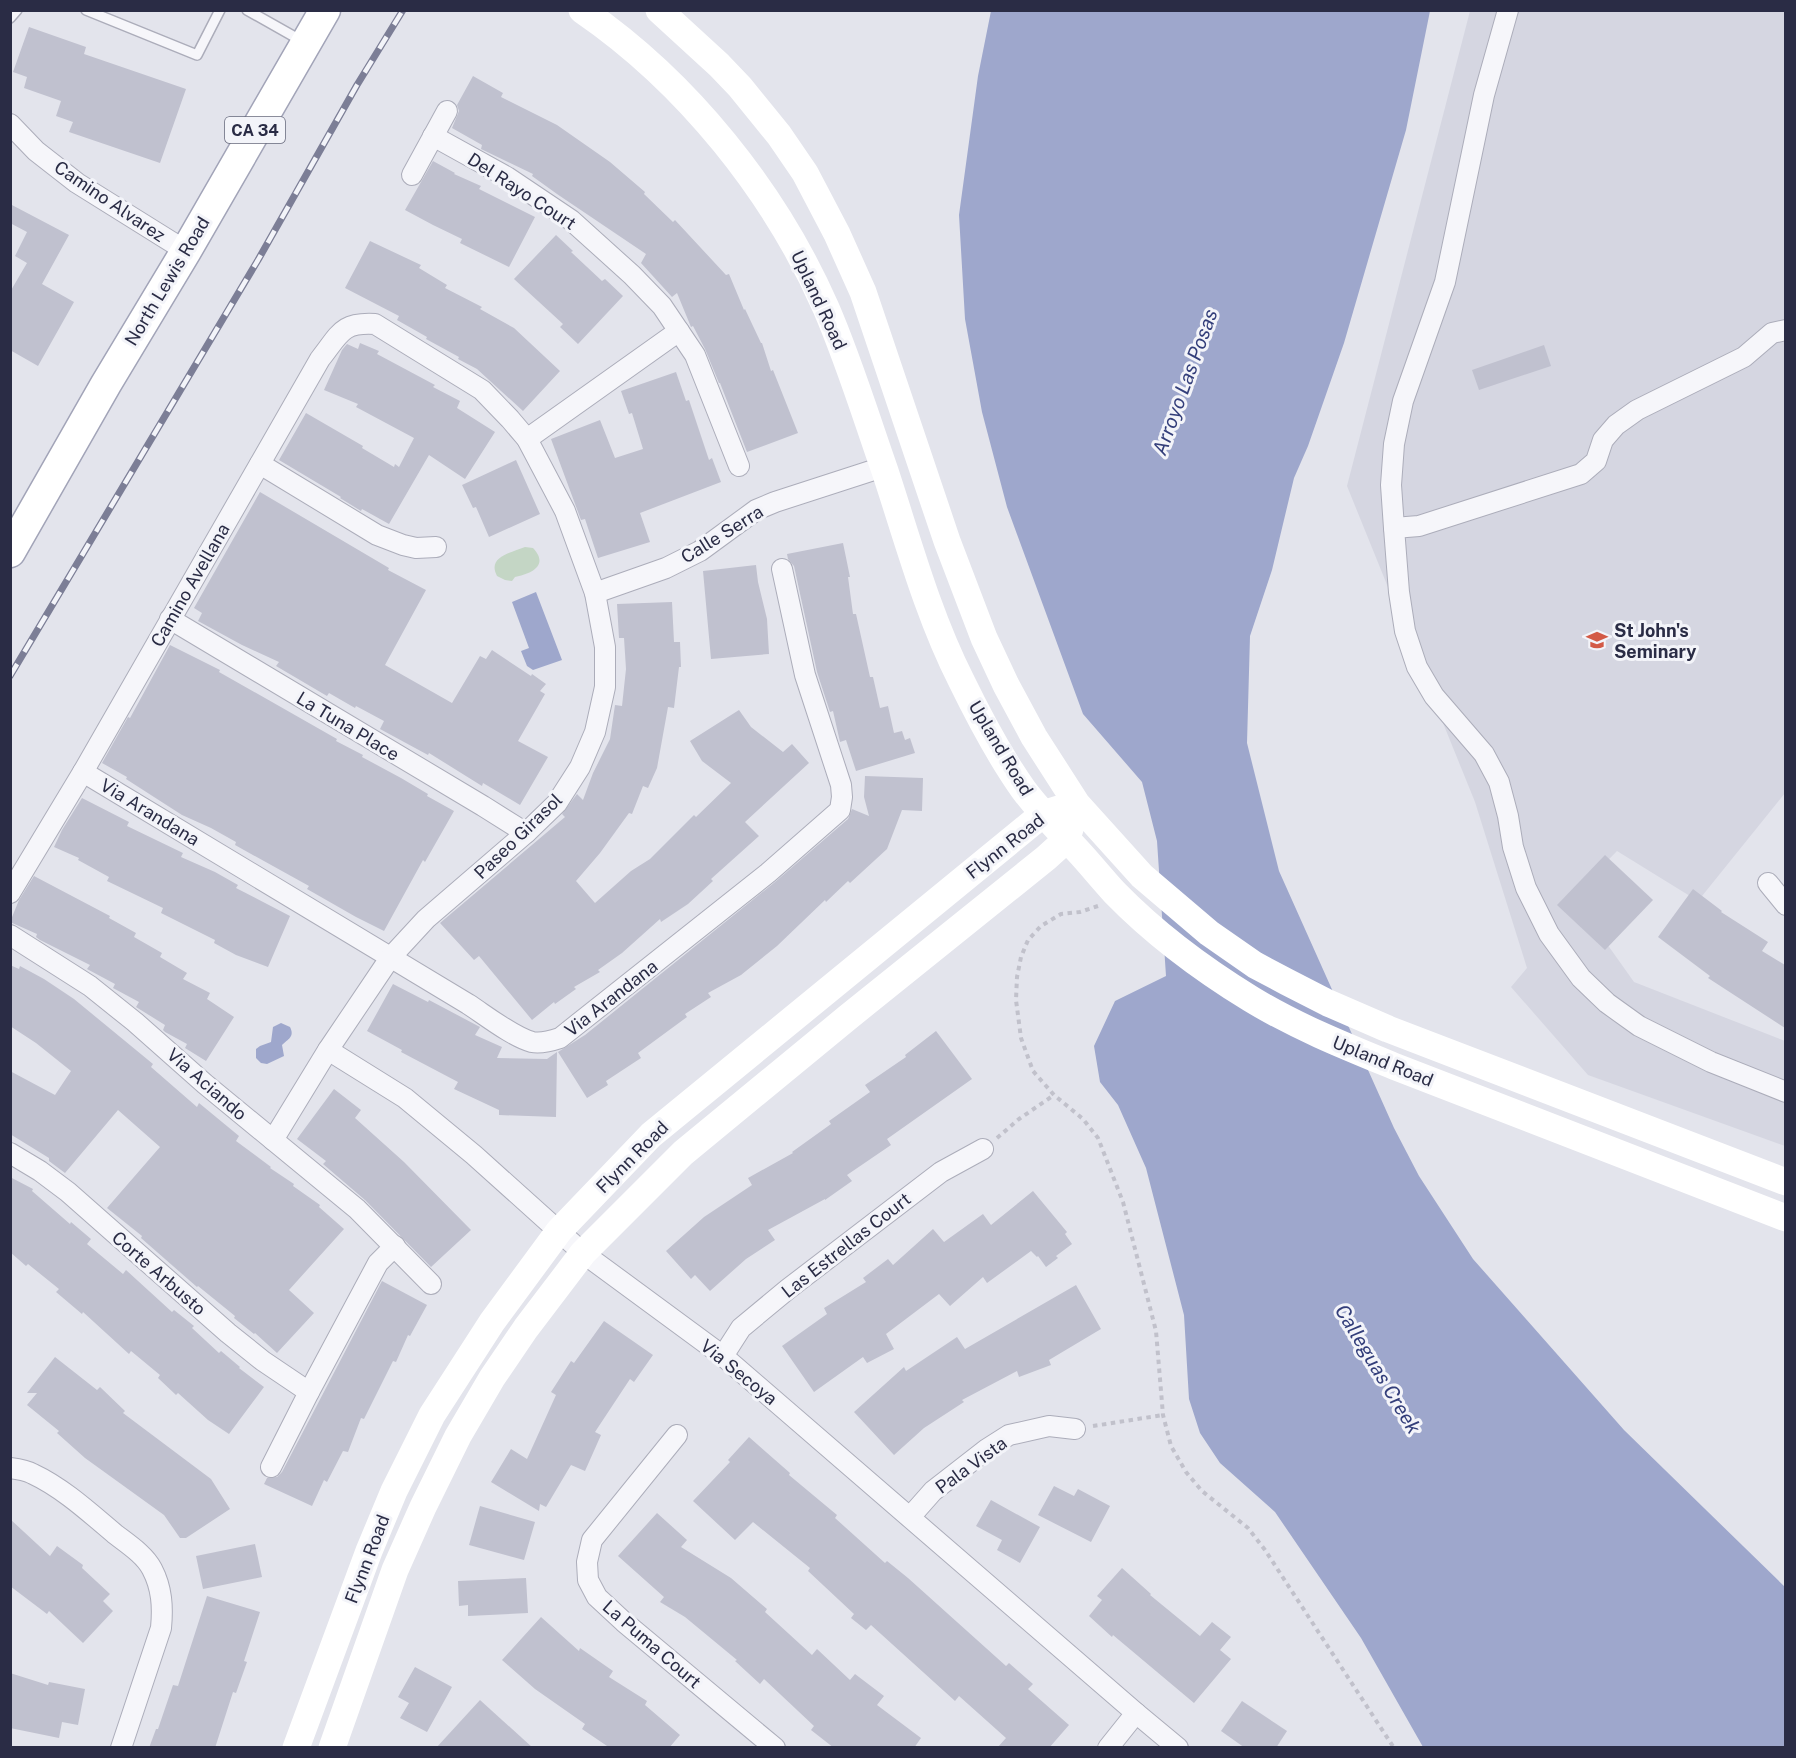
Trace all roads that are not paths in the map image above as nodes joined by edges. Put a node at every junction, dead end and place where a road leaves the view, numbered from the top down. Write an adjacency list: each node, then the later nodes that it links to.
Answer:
1 (17, 10): 9 (lane)
2 (86, 10): 3 (lane)
3 (220, 10)
4 (247, 10): 10 (lane)
5 (325, 10): 10 (main road, North Lewis Road / CA 34)
6 (582, 10): 22 (main road, Upland Road)
7 (659, 10): 30 (main road, Upland Road)
8 (1508, 10): 23 (street)
9 (10, 18)
10 (306, 43): 15 (main road, North Lewis Road / CA 34)
11 (447, 111): 13 (street)
12 (10, 124): 15 (street, Camino Alvarez)
13 (433, 136): 14 (street); 17 (street, Del Rayo Court)
14 (412, 175)
15 (186, 251): 25 (main road, North Lewis Road / CA 34)
16 (1785, 330): 23 (street)
17 (680, 331): 19 (street); 21 (street, Del Rayo Court)
18 (395, 338): 19 (street, Paseo Girasol); 20 (street, Camino Avellana)
19 (527, 439): 27 (street, Paseo Girasol)
20 (260, 464): 24 (street); 28 (street, Camino Avellana)
21 (739, 466)
22 (883, 466): 27 (street, Calle Serra); 31 (main road, Upland Road)
23 (1394, 528): 40 (street)
24 (436, 547)
25 (10, 552)
26 (782, 568): 38 (street, Via Arandana)
27 (595, 593): 32 (street, Paseo Girasol)
28 (170, 619): 29 (street, Camino Avellana); 32 (street, La Tuna Place)
29 (83, 772): 35 (street, Camino Avellana); 38 (street, Via Arandana)
30 (1077, 804): 31 (main road, Flynn Road); 33 (main road, Flynn Road); 44 (main road, Upland Road)
31 (1043, 814): 33 (main road, Upland Road); 46 (main road, Flynn Road)
32 (526, 833): 38 (street, Paseo Girasol)
33 (1067, 839): 45 (main road, Upland Road); 48 (main road, Flynn Road)
34 (1768, 883): 36 (street)
35 (10, 893)
36 (1785, 904)
37 (10, 935): 41 (street, Via Aciando)
38 (390, 958): 39 (street, Paseo Girasol)
39 (328, 1050): 41 (street, Paseo Girasol); 46 (street, Via Secoya)
40 (1785, 1092)
41 (273, 1140): 47 (street, Via Aciando)
42 (983, 1149): 50 (street, Las Estrellas Court)
43 (10, 1153): 51 (street, Corte Arbusto)
44 (1785, 1182)
45 (1785, 1218)
46 (559, 1231): 48 (street, Via Secoya); 58 (main road, Flynn Road)
47 (395, 1246): 49 (street, Via Aciando); 51 (street)
48 (583, 1253): 50 (street, Via Secoya); 59 (main road, Flynn Road)
49 (431, 1284)
50 (723, 1356): 56 (street, Via Secoya)
51 (309, 1392): 54 (street)
52 (1075, 1429): 56 (street, Pala Vista)
53 (677, 1435): 61 (street, La Puma Court)
54 (271, 1467)
55 (10, 1468): 60 (street)
56 (910, 1516): 57 (street, Via Secoya)
57 (1136, 1713): 62 (street); 63 (street, Via Secoya)
58 (298, 1742): 59 (street)
59 (333, 1747)
60 (121, 1748)
61 (775, 1748)
62 (1108, 1748)
63 (1178, 1748)

